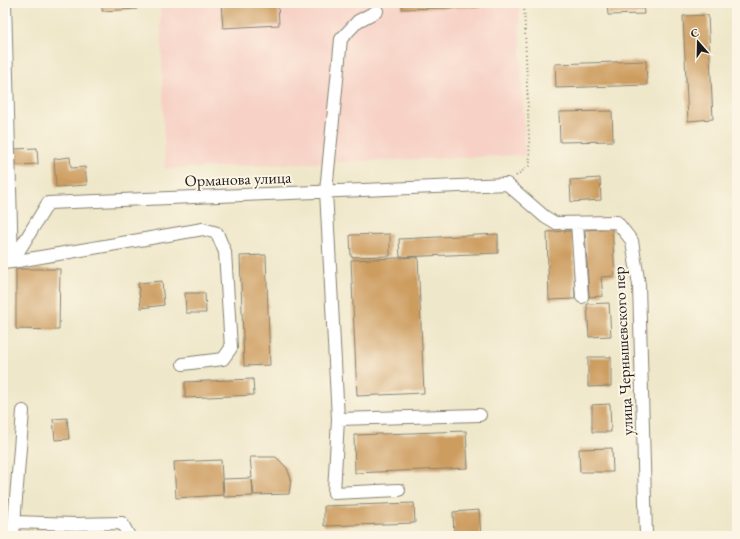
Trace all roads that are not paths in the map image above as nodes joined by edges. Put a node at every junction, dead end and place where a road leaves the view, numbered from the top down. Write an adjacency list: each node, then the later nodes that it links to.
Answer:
1 (5, 3): 6 (street)
2 (377, 11): 4 (street)
3 (507, 184): 4 (street, Орманова улица); 5 (street, улица Чернышевского пер)
4 (326, 191): 6 (street, Орманова улица); 11 (street)
5 (577, 223): 7 (street); 16 (street, улица Чернышевского пер)
6 (8, 263): 8 (street)
7 (582, 297)
8 (183, 364)
9 (23, 411): 13 (street)
10 (480, 415): 11 (street)
11 (338, 419): 12 (street)
12 (399, 490)
13 (14, 522): 14 (street); 15 (street)
14 (13, 536)
15 (129, 536)
16 (646, 536)

